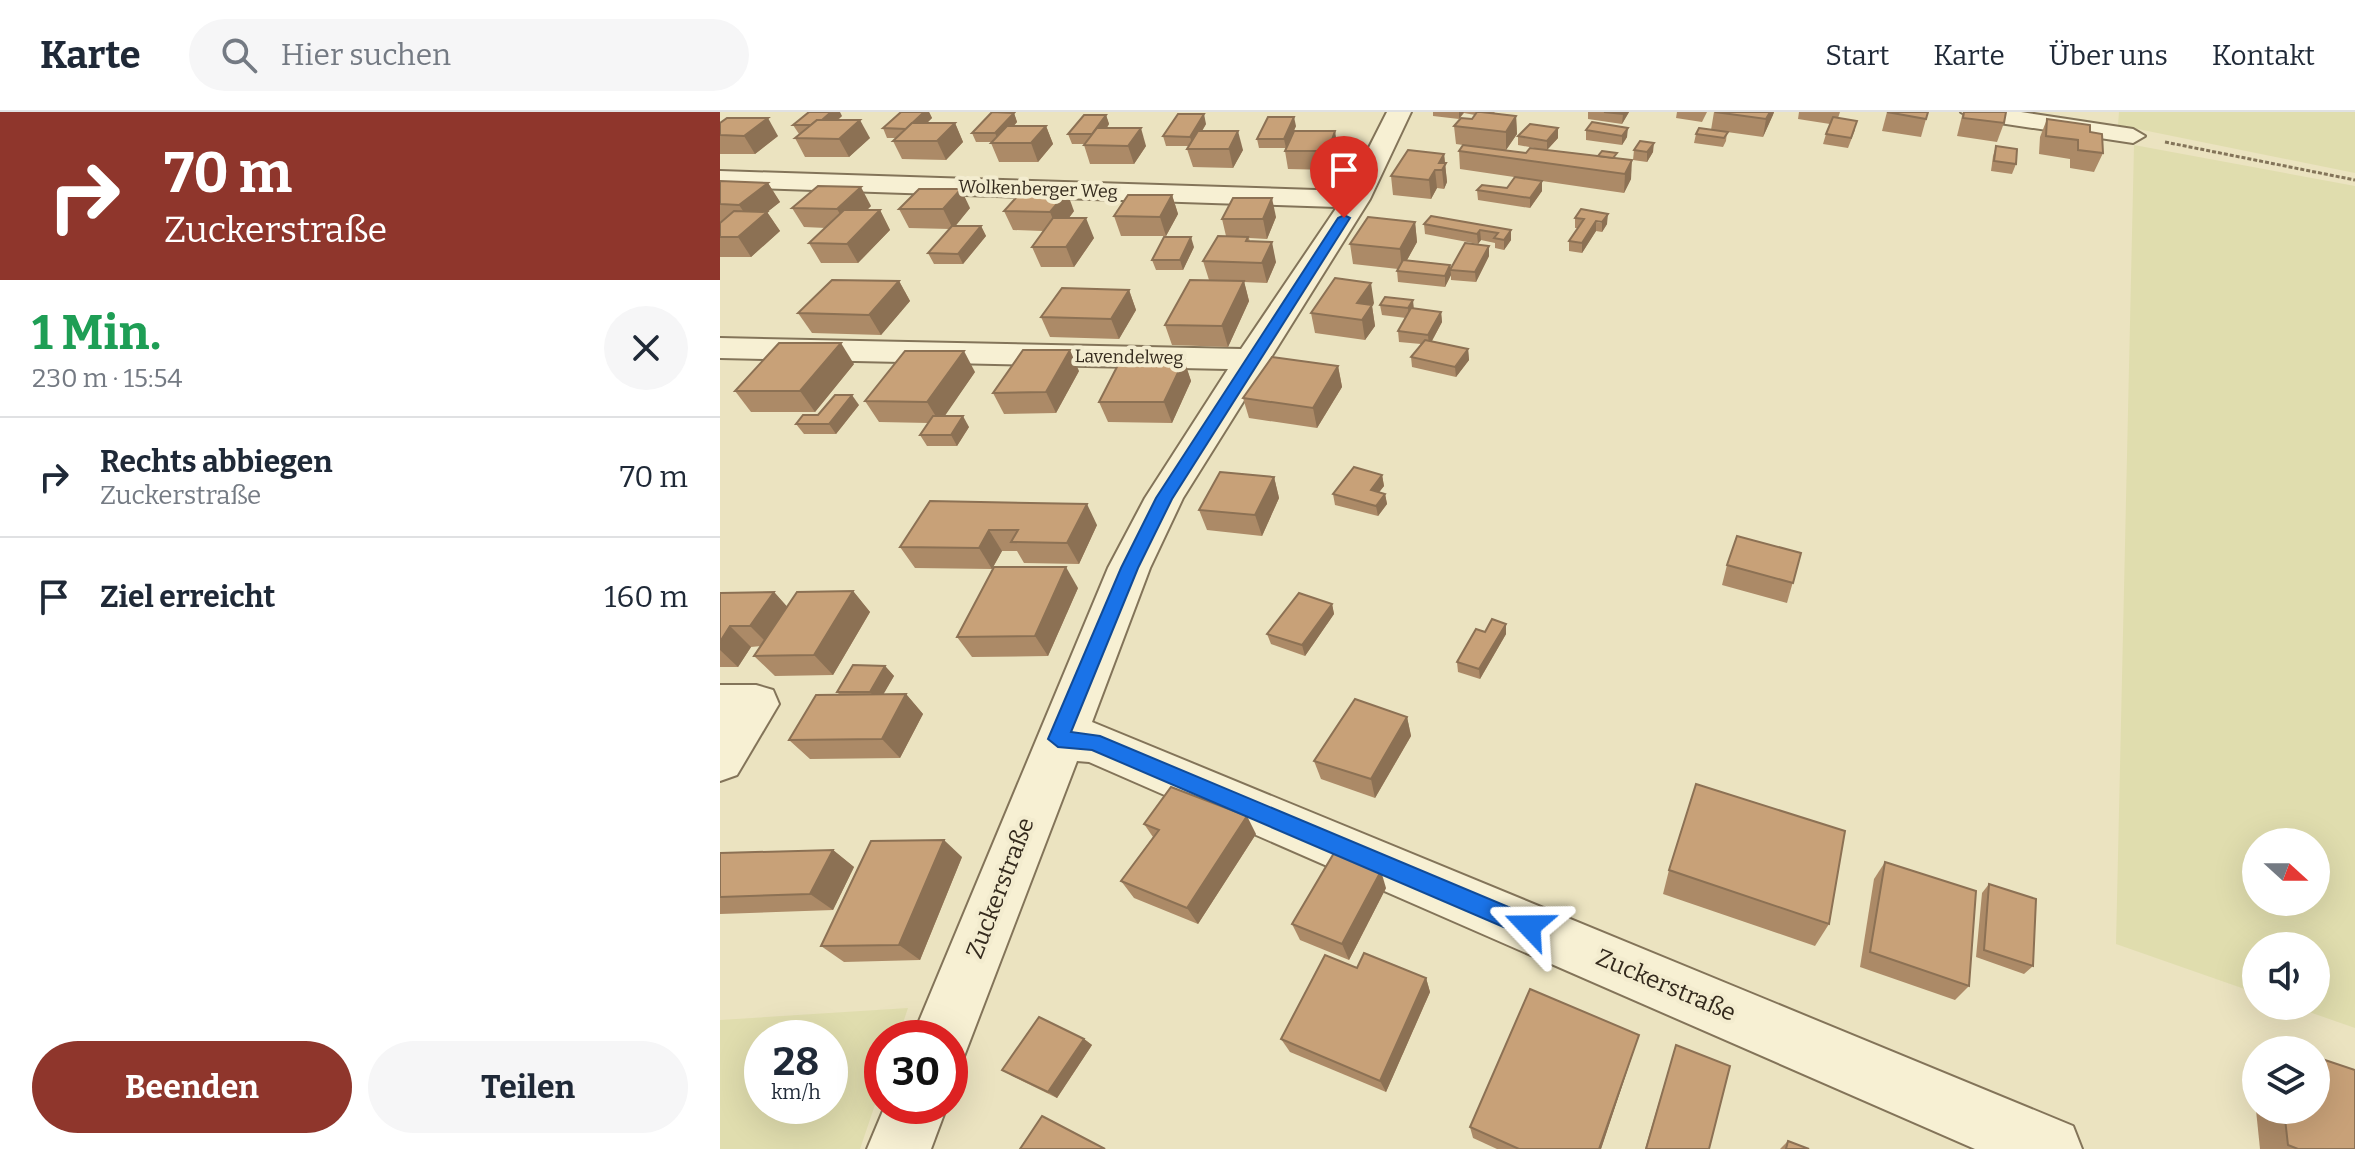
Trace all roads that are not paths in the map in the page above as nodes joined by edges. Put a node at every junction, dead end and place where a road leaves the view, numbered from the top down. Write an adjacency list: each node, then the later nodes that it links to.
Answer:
1 (1399, 112): 5 (street, Zuckerstraße)
2 (1973, 112): 3 (street)
3 (2133, 136)
4 (720, 179): 5 (street, Wolkenberger Weg)
5 (1356, 199): 7 (street, Zuckerstraße)
6 (720, 348): 7 (street, Lavendelweg)
7 (1251, 359): 9 (street, Zuckerstraße)
8 (720, 704): 10 (street)
9 (1058, 739): 11 (street, Zuckerstraße); 14 (street, Zuckerstraße)
10 (720, 760)
11 (949, 1020)
12 (909, 1124): 13 (street)
13 (899, 1149)
14 (2050, 1149)

